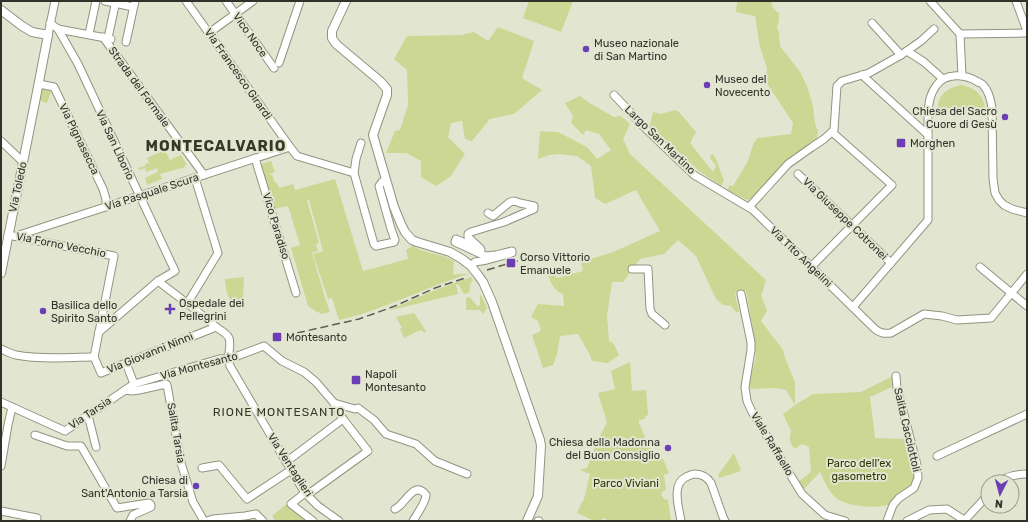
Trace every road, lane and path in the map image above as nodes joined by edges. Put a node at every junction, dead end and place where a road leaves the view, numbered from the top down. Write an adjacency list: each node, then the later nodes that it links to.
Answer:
1 (55, 1): 15 (street)
2 (96, 1): 22 (street)
3 (105, 1): 11 (street)
4 (186, 1): 20 (street, Via Francesco Girardi)
5 (226, 1): 14 (street, Vico Noce)
6 (253, 1): 14 (street)
7 (300, 1): 14 (street, Vico Noce)
8 (346, 1): 43 (main road)
9 (930, 1): 23 (street)
10 (1016, 1): 19 (street)
11 (116, 2): 12 (street); 24 (street)
12 (134, 4): 25 (street)
13 (1, 10): 21 (main road)
14 (236, 14): 20 (street)
15 (50, 23): 17 (street, Via San Liborio); 21 (street)
16 (872, 23): 26 (street)
17 (58, 29): 22 (street); 44 (street, Via San Liborio)
18 (934, 29): 26 (street)
19 (1027, 32): 23 (street)
20 (209, 33): 36 (street, Via Francesco Girardi)
21 (48, 34): 30 (main road, Via Toledo)
22 (89, 34): 24 (street)
23 (960, 34): 28 (street)
24 (107, 38): 41 (street, Strada del Formale)
25 (125, 42)
26 (904, 53): 27 (street); 29 (street)
27 (862, 75): 32 (street); 33 (street)
28 (962, 76): 29 (street); 48 (street)
29 (943, 79): 33 (street)
30 (39, 84): 38 (main road, Via Toledo); 45 (street, Via Pignasecca)
31 (614, 96): 46 (street, Largo San Martino)
32 (832, 132): 46 (street); 49 (street)
33 (928, 135): 51 (street)
34 (1, 141): 38 (street)
35 (361, 143): 39 (street)
36 (290, 147): 37 (street, Via Pasquale Scura); 39 (street, Via Francesco Girardi)
37 (256, 158): 41 (street, Via Pasquale Scura); 59 (street, Vico Paradiso)
38 (23, 162): 50 (main road, Via Toledo)
39 (354, 172): 43 (street)
40 (798, 174): 49 (street, Via Giuseppe Cotronei)
41 (204, 175): 42 (street, Via Pasquale Scura)
42 (195, 178): 44 (street, Via Pasquale Scura); 62 (street)
43 (386, 180): 52 (main road)
44 (139, 196): 45 (street, Via Pasquale Scura); 58 (street, Via San Liborio)
45 (106, 206): 50 (street, Via Pasquale Scura)
46 (749, 207): 53 (street, Via Tito Angelini)
47 (488, 213): 52 (street)
48 (1027, 213)
49 (851, 225): 51 (street, Via Giuseppe Cotronei); 53 (street)
50 (12, 236): 56 (main road, Via Toledo); 67 (street, Via Forno Vecchio)
51 (891, 263): 64 (street)
52 (471, 266): 104 (main road)
53 (811, 267): 64 (street, Via Tito Angelini)
54 (980, 267): 60 (street)
55 (632, 269): 66 (street)
56 (1, 273)
57 (1027, 274): 60 (street, Via Tito Angelini)
58 (158, 281): 62 (street); 67 (street)
59 (296, 293)
60 (1011, 293): 63 (street); 64 (street, Via Tito Angelini)
61 (741, 294): 107 (street, Viale Raffaello)
62 (187, 304): 65 (street)
63 (1027, 306)
64 (853, 307)
65 (214, 325): 70 (street); 71 (street, Via Giovanni Ninni)
66 (665, 325)
67 (99, 332): 69 (street)
68 (1, 350): 69 (street)
69 (94, 357): 71 (street, Via Giovanni Ninni)
70 (228, 358): 73 (street, Via Montesanto); 76 (street, Via Montesanto); 84 (street, Via Ventaglieri)
71 (126, 363): 73 (street)
72 (896, 376): 108 (street, Salita Cacciottoli)
73 (134, 384): 74 (street, Via Tarsia)
74 (125, 390): 78 (street, Via Tarsia); 97 (street, Salita Tarsia)
75 (1, 402): 77 (street, Via Tarsia)
76 (334, 403): 80 (street); 88 (street)
77 (12, 407): 78 (street, Via Tarsia); 85 (street)
78 (88, 415): 82 (street)
79 (1026, 416): 83 (street)
80 (343, 419): 84 (street); 89 (street)
81 (35, 435): 96 (street)
82 (96, 447)
83 (937, 456)
84 (286, 462): 87 (street, Via Ventaglieri)
85 (1, 466)
86 (202, 468): 87 (street)
87 (290, 470): 89 (street, Via Ventaglieri)
88 (467, 474)
89 (306, 494): 101 (street); 102 (street, Via Ventaglieri)
90 (980, 503): 110 (street)
91 (394, 509): 103 (street)
92 (1, 512): 94 (street)
93 (255, 514): 98 (street); 99 (street); 100 (street)
94 (22, 518): 95 (street)
95 (37, 518)
96 (130, 521)
97 (204, 521)
98 (207, 521)
99 (243, 521)
100 (263, 521)
101 (313, 521)
102 (339, 521)
103 (413, 521)
104 (527, 521)
105 (681, 521): 106 (street)
106 (725, 521)
107 (845, 521)
108 (887, 521)
109 (907, 521): 110 (street)
110 (964, 521)

